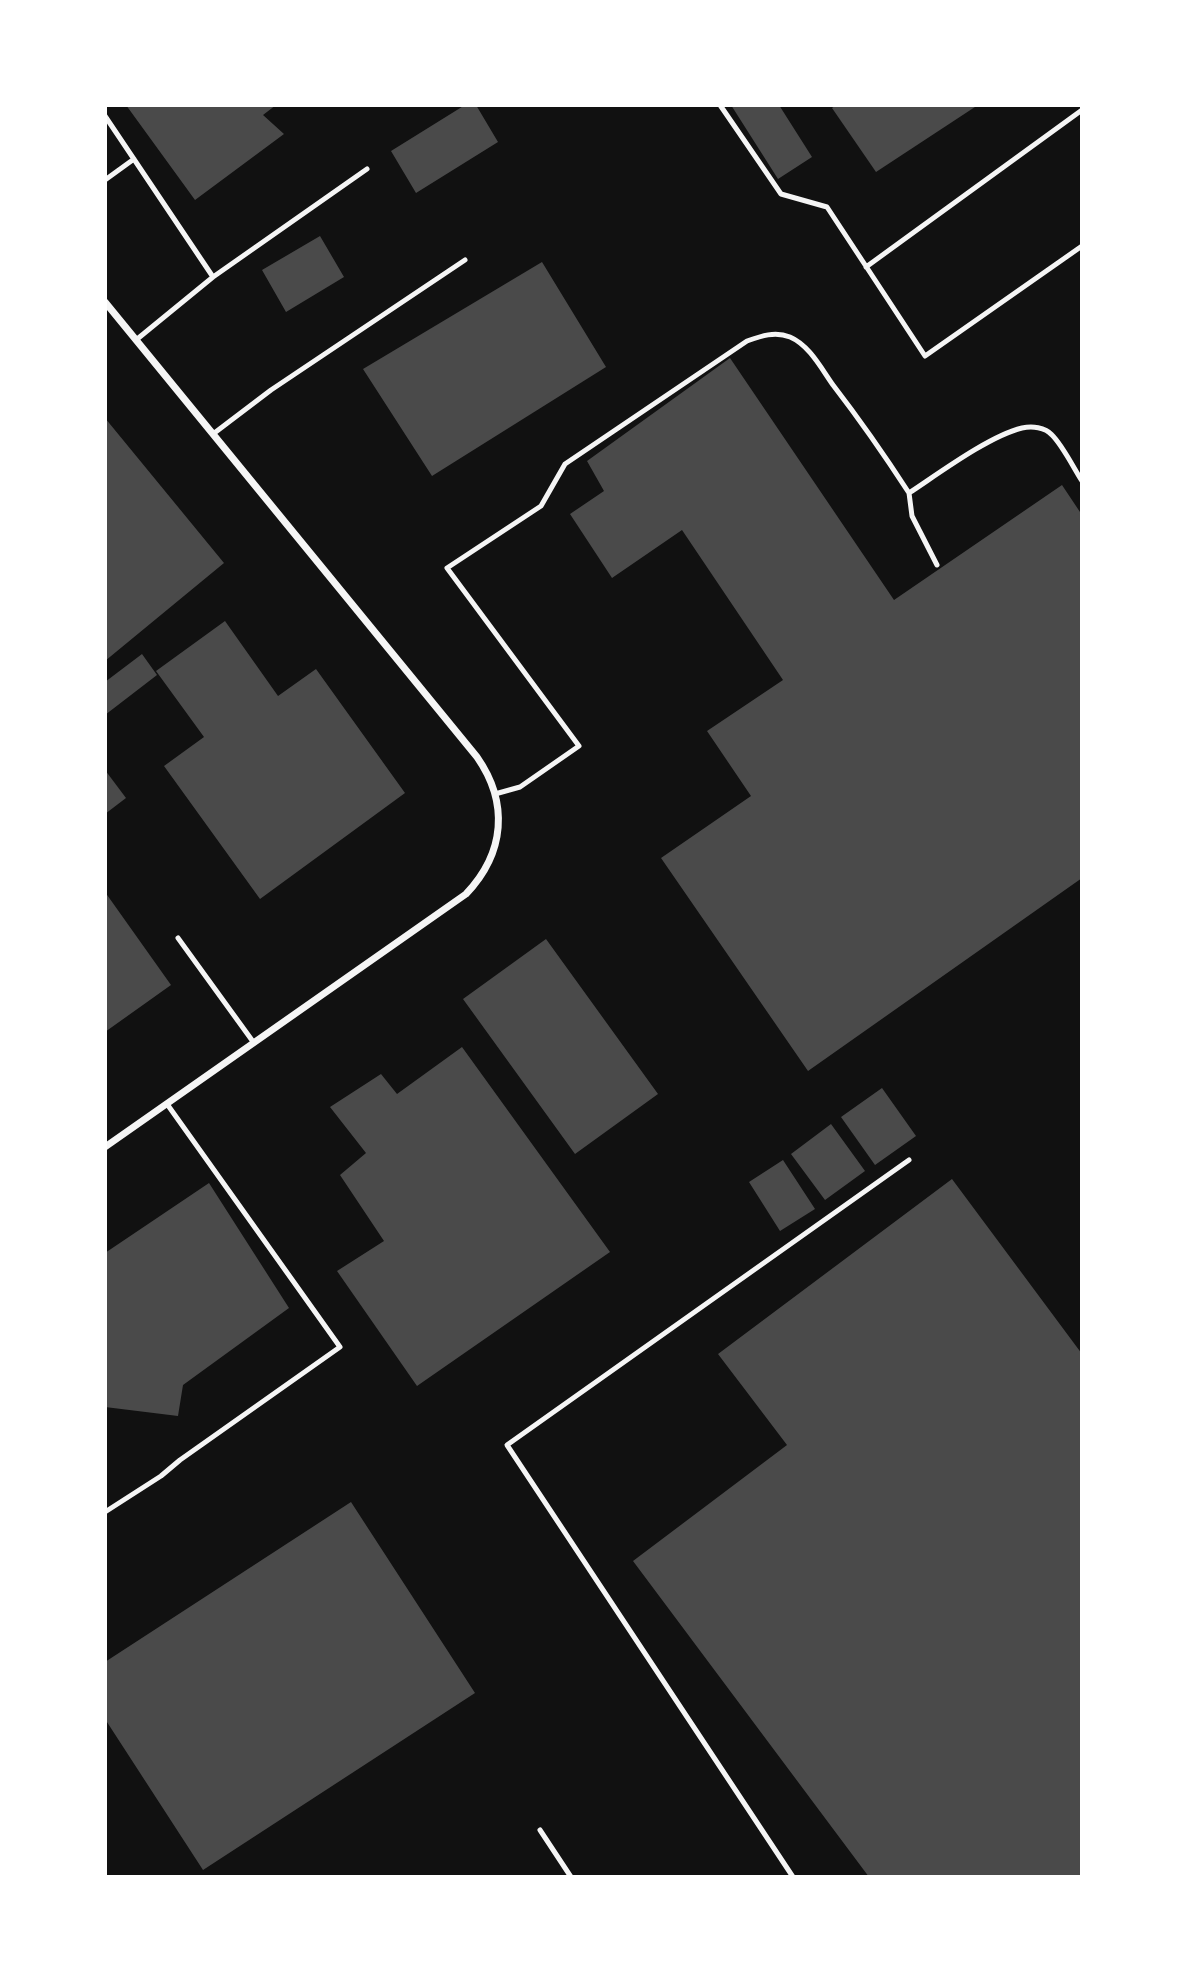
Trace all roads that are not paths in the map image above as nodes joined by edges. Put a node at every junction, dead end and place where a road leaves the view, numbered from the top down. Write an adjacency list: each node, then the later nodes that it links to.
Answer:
1 (720, 105): 9 (lane)
2 (1082, 110): 9 (lane)
3 (105, 116): 4 (lane)
4 (134, 159): 6 (lane); 10 (lane)
5 (367, 169): 10 (lane)
6 (105, 180)
7 (1082, 246): 9 (lane)
8 (464, 260): 13 (lane)
9 (866, 267)
10 (213, 277): 12 (lane)
11 (105, 302): 12 (street)
12 (136, 340): 13 (street)
13 (213, 434): 17 (street)
14 (1082, 481): 15 (lane)
15 (909, 493): 16 (lane); 17 (lane)
16 (937, 565)
17 (495, 793): 19 (street)
18 (178, 938): 19 (lane)
19 (254, 1043): 20 (street)
20 (167, 1104): 21 (street); 23 (lane)
21 (105, 1147)
22 (909, 1160): 26 (lane)
23 (105, 1512)
24 (540, 1830): 25 (lane)
25 (571, 1877)
26 (793, 1877)

